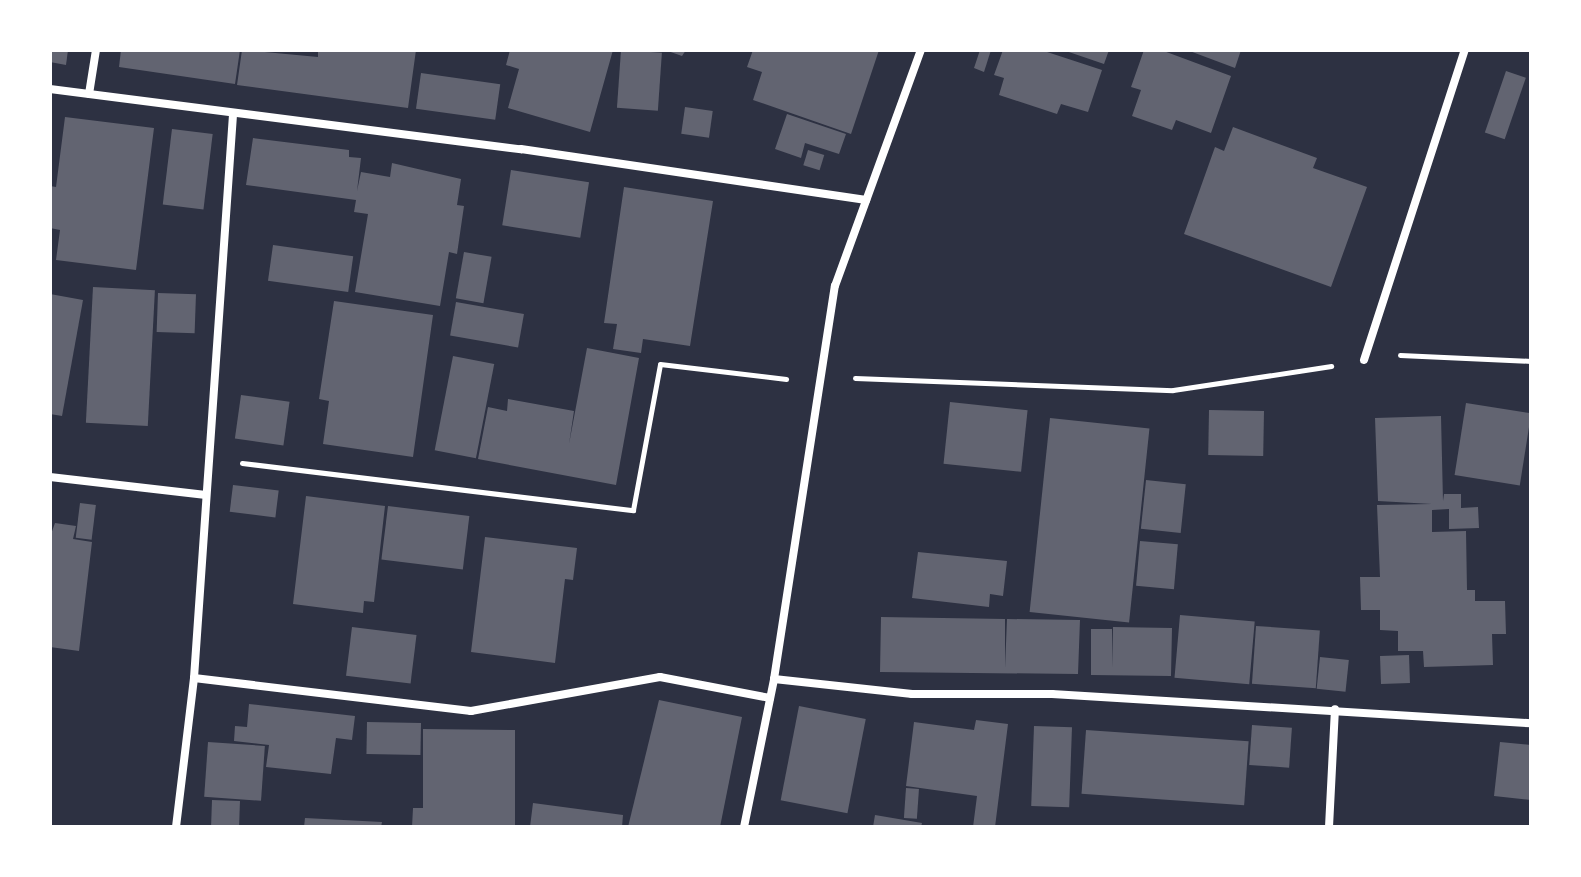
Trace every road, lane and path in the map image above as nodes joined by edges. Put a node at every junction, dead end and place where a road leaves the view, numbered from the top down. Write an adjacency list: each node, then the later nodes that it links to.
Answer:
1 (96, 50): 5 (street)
2 (921, 50): 7 (street)
3 (1465, 50): 8 (street)
4 (50, 89): 5 (street)
5 (89, 94): 6 (street)
6 (233, 114): 7 (street); 11 (street)
7 (866, 200): 10 (street)
8 (1364, 360): 9 (path); 10 (path)
9 (1531, 361)
10 (820, 383): 11 (path); 15 (street)
11 (209, 459): 13 (street)
12 (50, 477): 13 (street)
13 (206, 495): 14 (street)
14 (194, 678): 16 (street); 19 (street)
15 (774, 679): 16 (street); 17 (street)
16 (770, 698): 20 (street)
17 (1335, 709): 18 (street); 21 (street)
18 (1531, 723)
19 (176, 827)
20 (744, 827)
21 (1329, 827)

